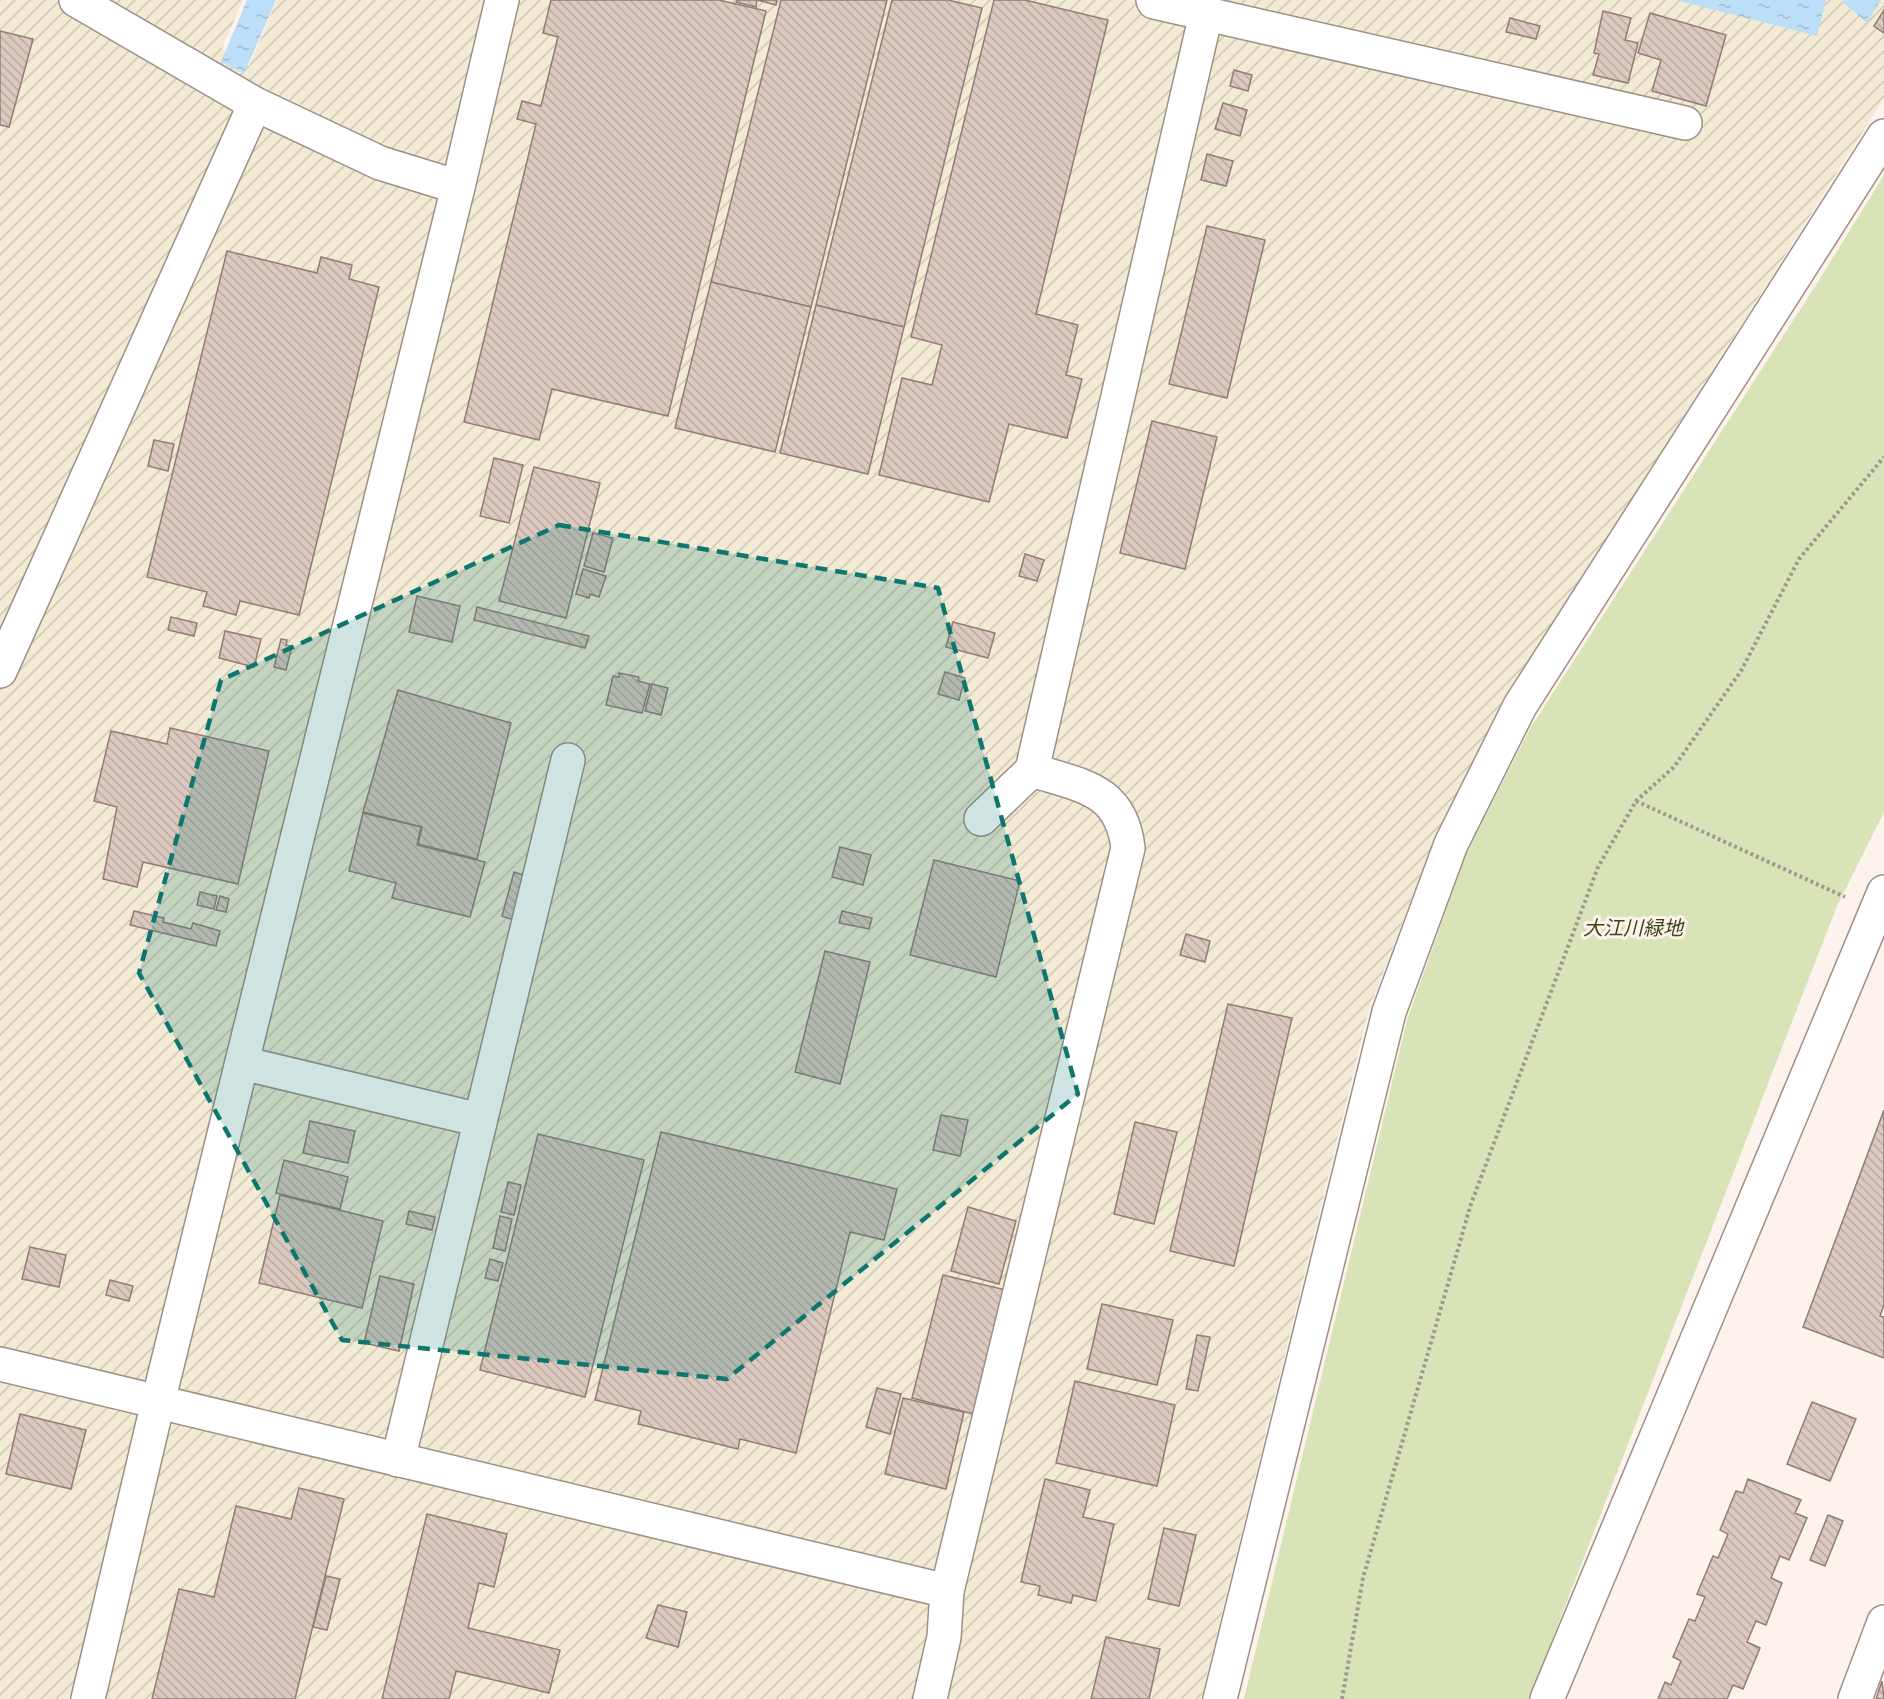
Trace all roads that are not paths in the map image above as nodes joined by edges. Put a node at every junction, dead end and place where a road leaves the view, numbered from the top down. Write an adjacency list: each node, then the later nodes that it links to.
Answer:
1 (76, 0): 5 (street)
2 (502, 0): 8 (street)
3 (1153, 0): 4 (street)
4 (1206, 14): 6 (street); 11 (street)
5 (255, 104): 8 (street); 9 (street)
6 (1685, 123)
7 (1884, 136): 23 (street)
8 (458, 188): 14 (street)
9 (0, 671)
10 (568, 760): 15 (street)
11 (1032, 770): 12 (street); 19 (street)
12 (981, 819)
13 (1880, 908): 24 (street)
14 (242, 1063): 15 (street); 17 (street)
15 (480, 1120): 18 (street)
16 (0, 1364): 17 (street)
17 (158, 1402): 18 (street); 21 (street)
18 (398, 1460): 19 (street)
19 (946, 1591): 22 (street)
20 (1884, 1622): 25 (street)
21 (88, 1699)
22 (930, 1699)
23 (1220, 1699)
24 (1547, 1699)
25 (1855, 1699)

